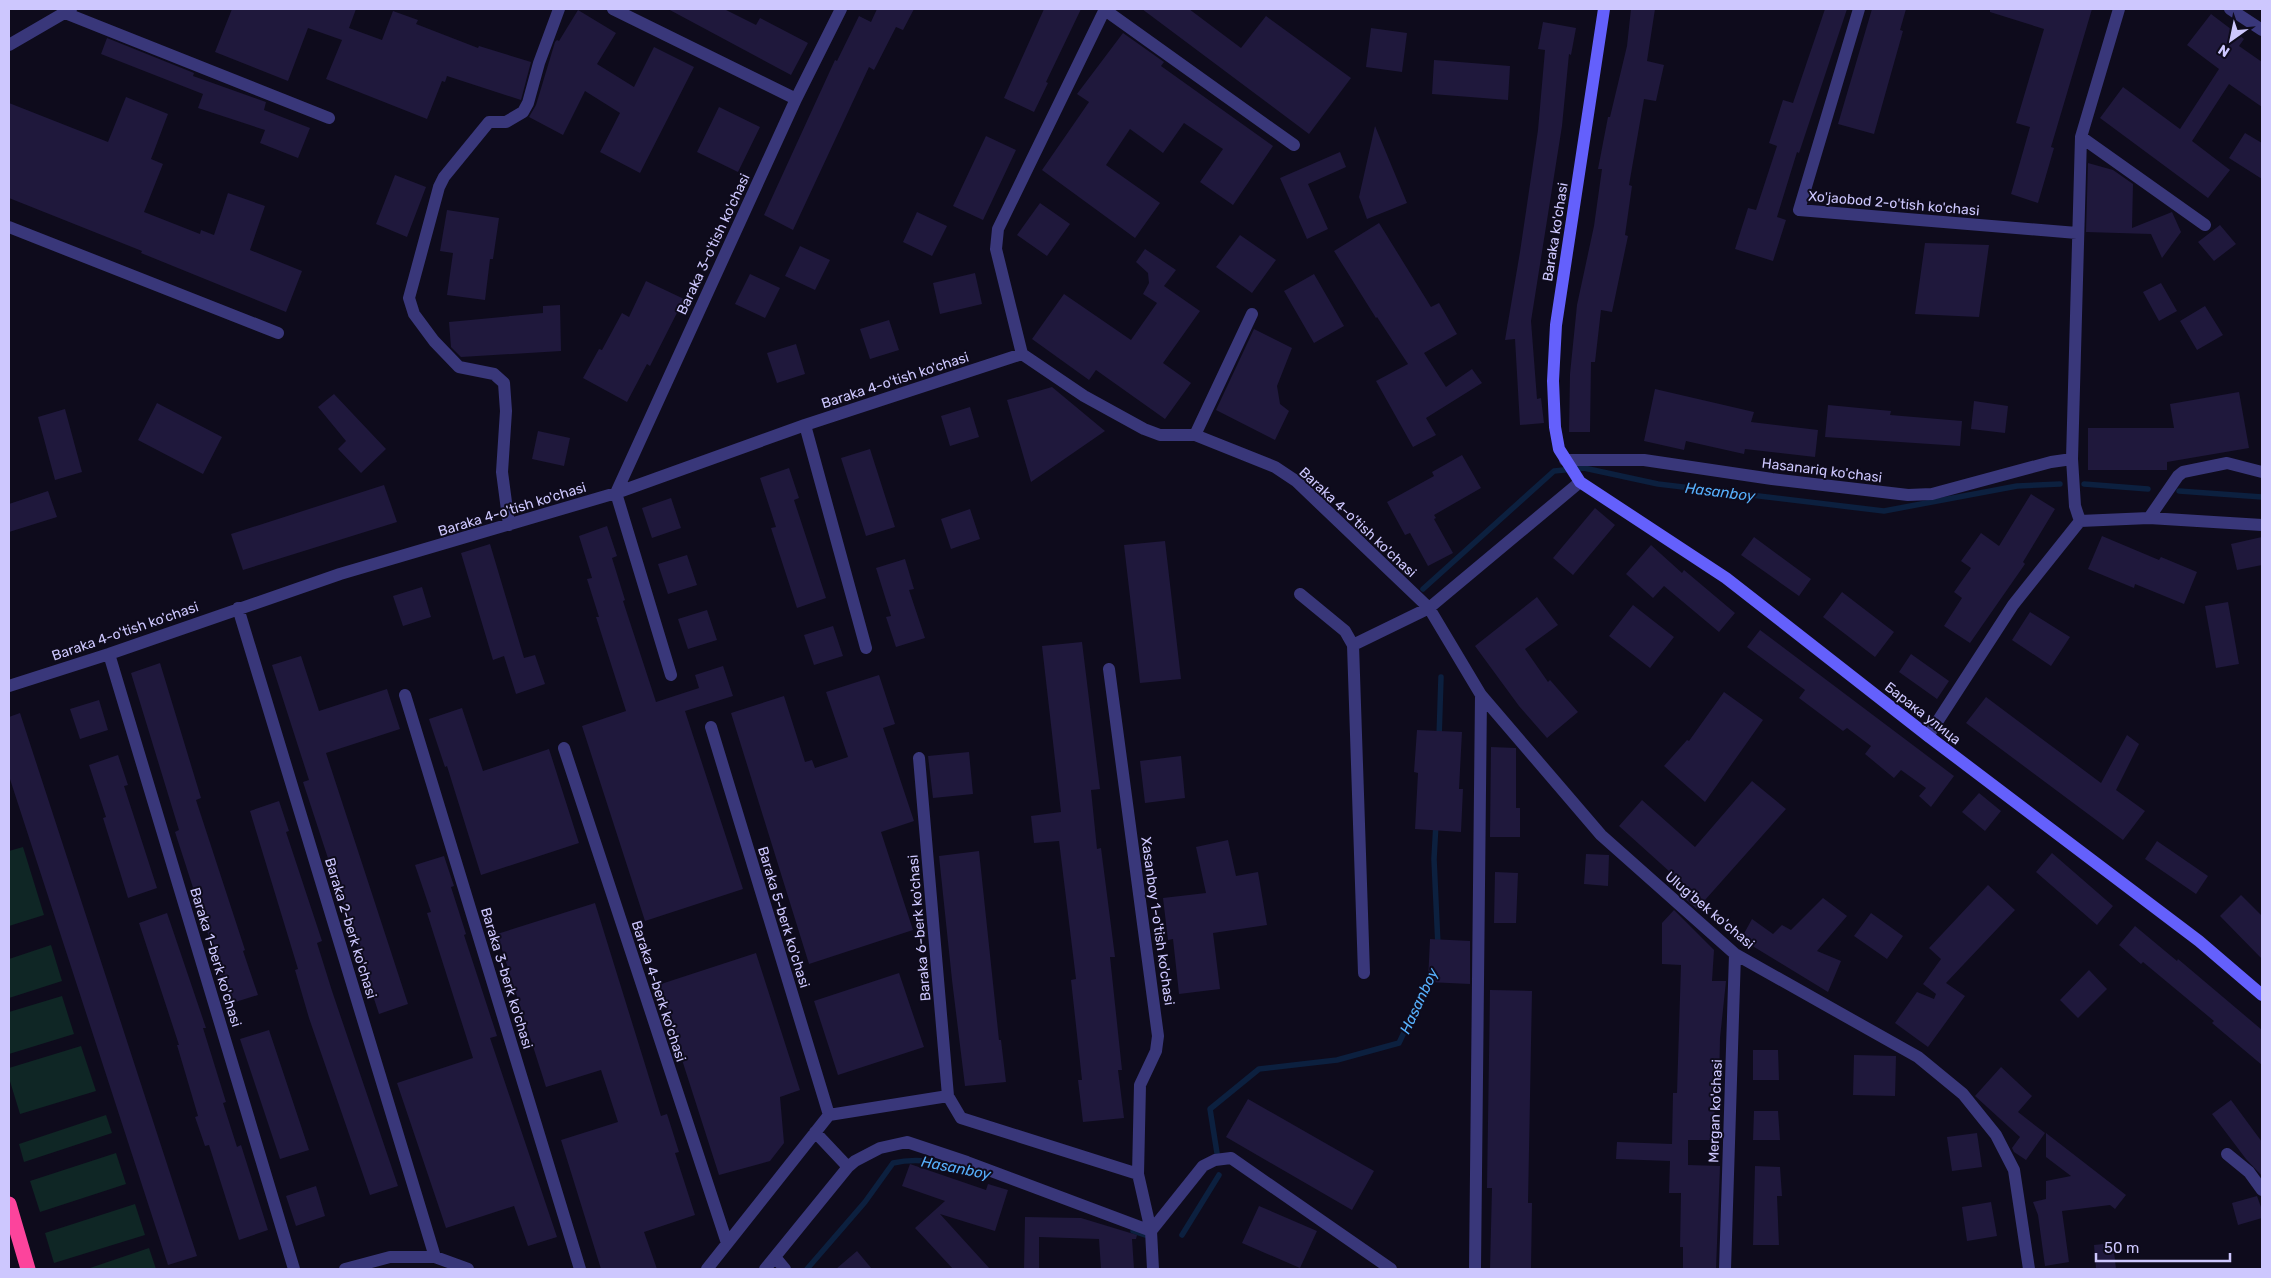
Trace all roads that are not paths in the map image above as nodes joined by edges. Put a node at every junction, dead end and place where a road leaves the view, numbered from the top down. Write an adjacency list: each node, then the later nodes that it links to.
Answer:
1 (559, 9): 31 (street)
2 (613, 9): 12 (street)
3 (841, 9): 12 (street, Baraka 3-o'tish ko'chasi)
4 (1105, 9): 15 (street); 21 (street)
5 (1604, 9): 25 (main road, Baraka ko'chasi)
6 (1858, 9): 18 (street, Xo'jaobod 2-o'tish ko'chasi)
7 (2119, 9): 14 (street)
8 (2230, 9): 10 (street)
9 (68, 11): 11 (street); 13 (street)
10 (2262, 30)
11 (9, 45)
12 (796, 99): 28 (street, Baraka 3-o'tish ko'chasi)
13 (329, 118)
14 (2081, 137): 16 (street); 18 (street)
15 (1294, 145)
16 (2204, 225)
17 (9, 227): 20 (street)
18 (2077, 233): 24 (street)
19 (1252, 314): 23 (street)
20 (278, 333)
21 (1022, 354): 22 (street, Baraka 4-o'tish ko'chasi); 23 (street, Baraka 4-o'tish ko'chasi)
22 (805, 425): 28 (street, Baraka 4-o'tish ko'chasi); 37 (street)
23 (1195, 435): 35 (street, Baraka 4-o'tish ko'chasi)
24 (2072, 459): 25 (street, Hasanariq ko'chasi); 30 (street)
25 (1565, 460): 27 (main road, Барака улица)
26 (2262, 472): 29 (street)
27 (1579, 480): 35 (street); 45 (main road, Барака улица)
28 (616, 493): 31 (street, Baraka 4-o'tish ko'chasi); 40 (street)
29 (2149, 518): 30 (street); 32 (street)
30 (2080, 521): 45 (street)
31 (509, 525): 34 (street, Baraka 4-o'tish ko'chasi)
32 (2262, 525)
33 (1300, 594): 36 (street)
34 (238, 608): 38 (street, Baraka 4-o'tish ko'chasi); 61 (street, Baraka 2-berk ko'chasi)
35 (1429, 608): 36 (street); 42 (street, Ulug'bek ko'chasi)
36 (1353, 645): 49 (street)
37 (866, 648)
38 (109, 654): 41 (street, Baraka 4-o'tish ko'chasi); 64 (street, Baraka 1-berk ko'chasi)
39 (1109, 669): 56 (street, Xasanboy 1-o'tish ko'chasi)
40 (671, 675)
41 (9, 686)
42 (1481, 694): 48 (street, Ulug'bek ko'chasi); 73 (street)
43 (405, 695): 67 (street, Baraka 3-berk ko'chasi)
44 (711, 727): 52 (street, Baraka 5-berk ko'chasi)
45 (1928, 736): 50 (main road, Барака улица)
46 (564, 748): 60 (street, Baraka 4-berk ko'chasi)
47 (919, 758): 51 (street, Baraka 6-berk ko'chasi)
48 (1735, 954): 74 (street, Mergan ko'chasi); 75 (street, Ulug'bek ko'chasi)
49 (1364, 973)
50 (2262, 994)
51 (948, 1096): 52 (street); 56 (street)
52 (829, 1114): 53 (street)
53 (815, 1132): 55 (street); 60 (street)
54 (2227, 1154): 57 (street)
55 (848, 1168): 59 (street); 62 (street)
56 (1138, 1174): 59 (street, Xasanboy 1-o'tish ko'chasi)
57 (2262, 1190)
58 (9, 1204): 63 (highway)
59 (1151, 1230): 71 (street); 72 (street)
60 (727, 1243): 68 (street)
61 (435, 1257): 65 (street); 66 (street)
62 (775, 1257): 69 (street); 70 (street)
63 (28, 1269)
64 (294, 1269)
65 (345, 1269)
66 (468, 1269)
67 (580, 1269)
68 (707, 1269)
69 (765, 1269)
70 (785, 1269)
71 (1153, 1269)
72 (1391, 1269)
73 (1475, 1269)
74 (1725, 1269)
75 (2029, 1269)

